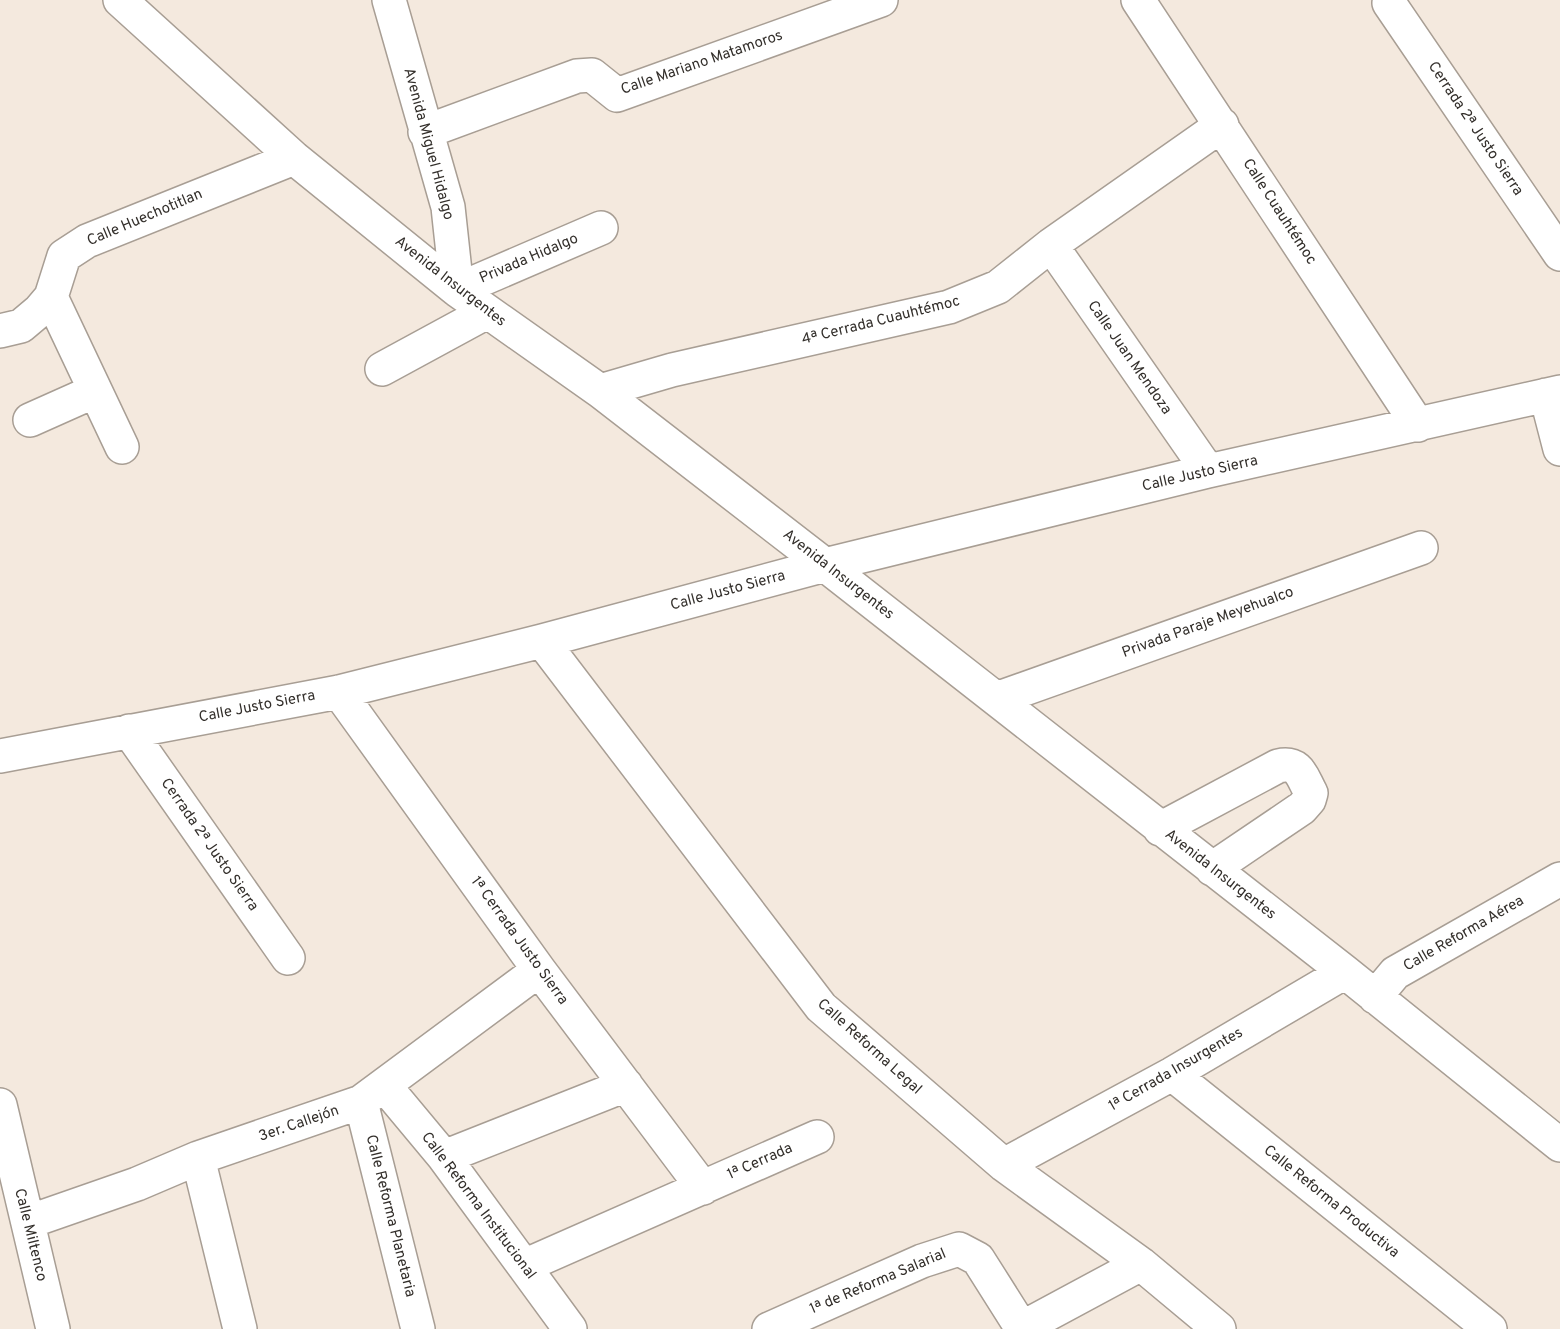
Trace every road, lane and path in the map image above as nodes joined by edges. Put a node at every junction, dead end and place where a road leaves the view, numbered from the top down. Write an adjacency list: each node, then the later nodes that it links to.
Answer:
1 (120, 0): 8 (street, Avenida Insurgentes)
2 (389, 0): 7 (street, Avenida Miguel Hidalgo)
3 (881, 0): 7 (street, Calle Mariano Matamoros)
4 (1138, 0): 6 (street, Calle Cuauhtémoc)
5 (1389, 3): 11 (street, Cerrada 2ª Justo Sierra)
6 (1222, 125): 10 (street, 4ª Cerrada Cuauhtémoc); 21 (street, Calle Cuauhtémoc)
7 (425, 132): 12 (street, Avenida Miguel Hidalgo)
8 (294, 158): 12 (street, Avenida Insurgentes); 13 (street, Calle Huechotitlan)
9 (601, 228): 12 (street, Privada Hidalgo)
10 (1051, 245): 18 (street, 4ª Cerrada Cuauhtémoc); 24 (street, Calle Juan Mendoza)
11 (1560, 254)
12 (457, 290): 14 (street, Avenida Insurgentes)
13 (51, 297): 15 (street, Calle Huechotitlan); 17 (street)
14 (487, 312): 16 (street); 18 (street, Avenida Insurgentes)
15 (0, 331)
16 (382, 369)
17 (95, 391): 20 (street); 22 (street)
18 (600, 391): 26 (street, Avenida Insurgentes)
19 (1553, 393): 21 (street, Calle Justo Sierra); 23 (street)
20 (30, 420)
21 (1418, 425): 24 (street, Calle Justo Sierra)
22 (122, 447)
23 (1560, 449)
24 (1208, 471): 26 (street, Calle Justo Sierra)
25 (1421, 548): 29 (street, Privada Paraje Meyehualco)
26 (825, 565): 27 (street, Calle Justo Sierra); 29 (street, Avenida Insurgentes)
27 (542, 641): 28 (street, Calle Justo Sierra); 47 (street, Calle Reforma Legal)
28 (339, 692): 30 (street, Calle Justo Sierra); 36 (street, 1ª Cerrada Justo Sierra)
29 (996, 699): 32 (street, Avenida Insurgentes)
30 (129, 731): 31 (street, Calle Justo Sierra); 35 (street, Cerrada 2ª Justo Sierra)
31 (0, 756)
32 (1160, 829): 33 (street, Avenida Insurgentes); 33 (street)
33 (1212, 868): 37 (street, Avenida Insurgentes)
34 (1560, 879): 38 (street, Calle Reforma Aérea)
35 (288, 958)
36 (539, 970): 40 (street, 1ª Cerrada Justo Sierra); 41 (street, 3er. Callejón)
37 (1345, 972): 38 (street, Avenida Insurgentes); 39 (street, 1ª Cerrada Insurgentes)
38 (1374, 997): 44 (street, Avenida Insurgentes)
39 (1172, 1074): 47 (street, 1ª Cerrada Insurgentes); 59 (street, Calle Reforma Productiva)
40 (626, 1085): 45 (street); 48 (street, 1ª Cerrada Justo Sierra)
41 (373, 1094): 45 (street, Calle Reforma Institucional); 46 (street, 3er. Callejón); 55 (street, Calle Reforma Planetaria)
42 (0, 1105): 49 (street, Calle Miltenco)
43 (817, 1137): 48 (street, 1ª Cerrada)
44 (1560, 1145)
45 (444, 1157): 51 (street, Calle Reforma Institucional)
46 (198, 1158): 49 (street, 3er. Callejón); 54 (street)
47 (1004, 1165): 50 (street, Calle Reforma Legal)
48 (703, 1188): 51 (street, 1ª Cerrada)
49 (16, 1209): 53 (street, Calle Miltenco)
50 (1142, 1264): 52 (street); 58 (street, Calle Reforma Legal)
51 (524, 1266): 56 (street, Calle Reforma Institucional)
52 (1021, 1328): 57 (street, 1ª de Reforma Salarial)
53 (53, 1329)
54 (240, 1329)
55 (418, 1329)
56 (570, 1329)
57 (769, 1329)
58 (1220, 1329)
59 (1490, 1329)

